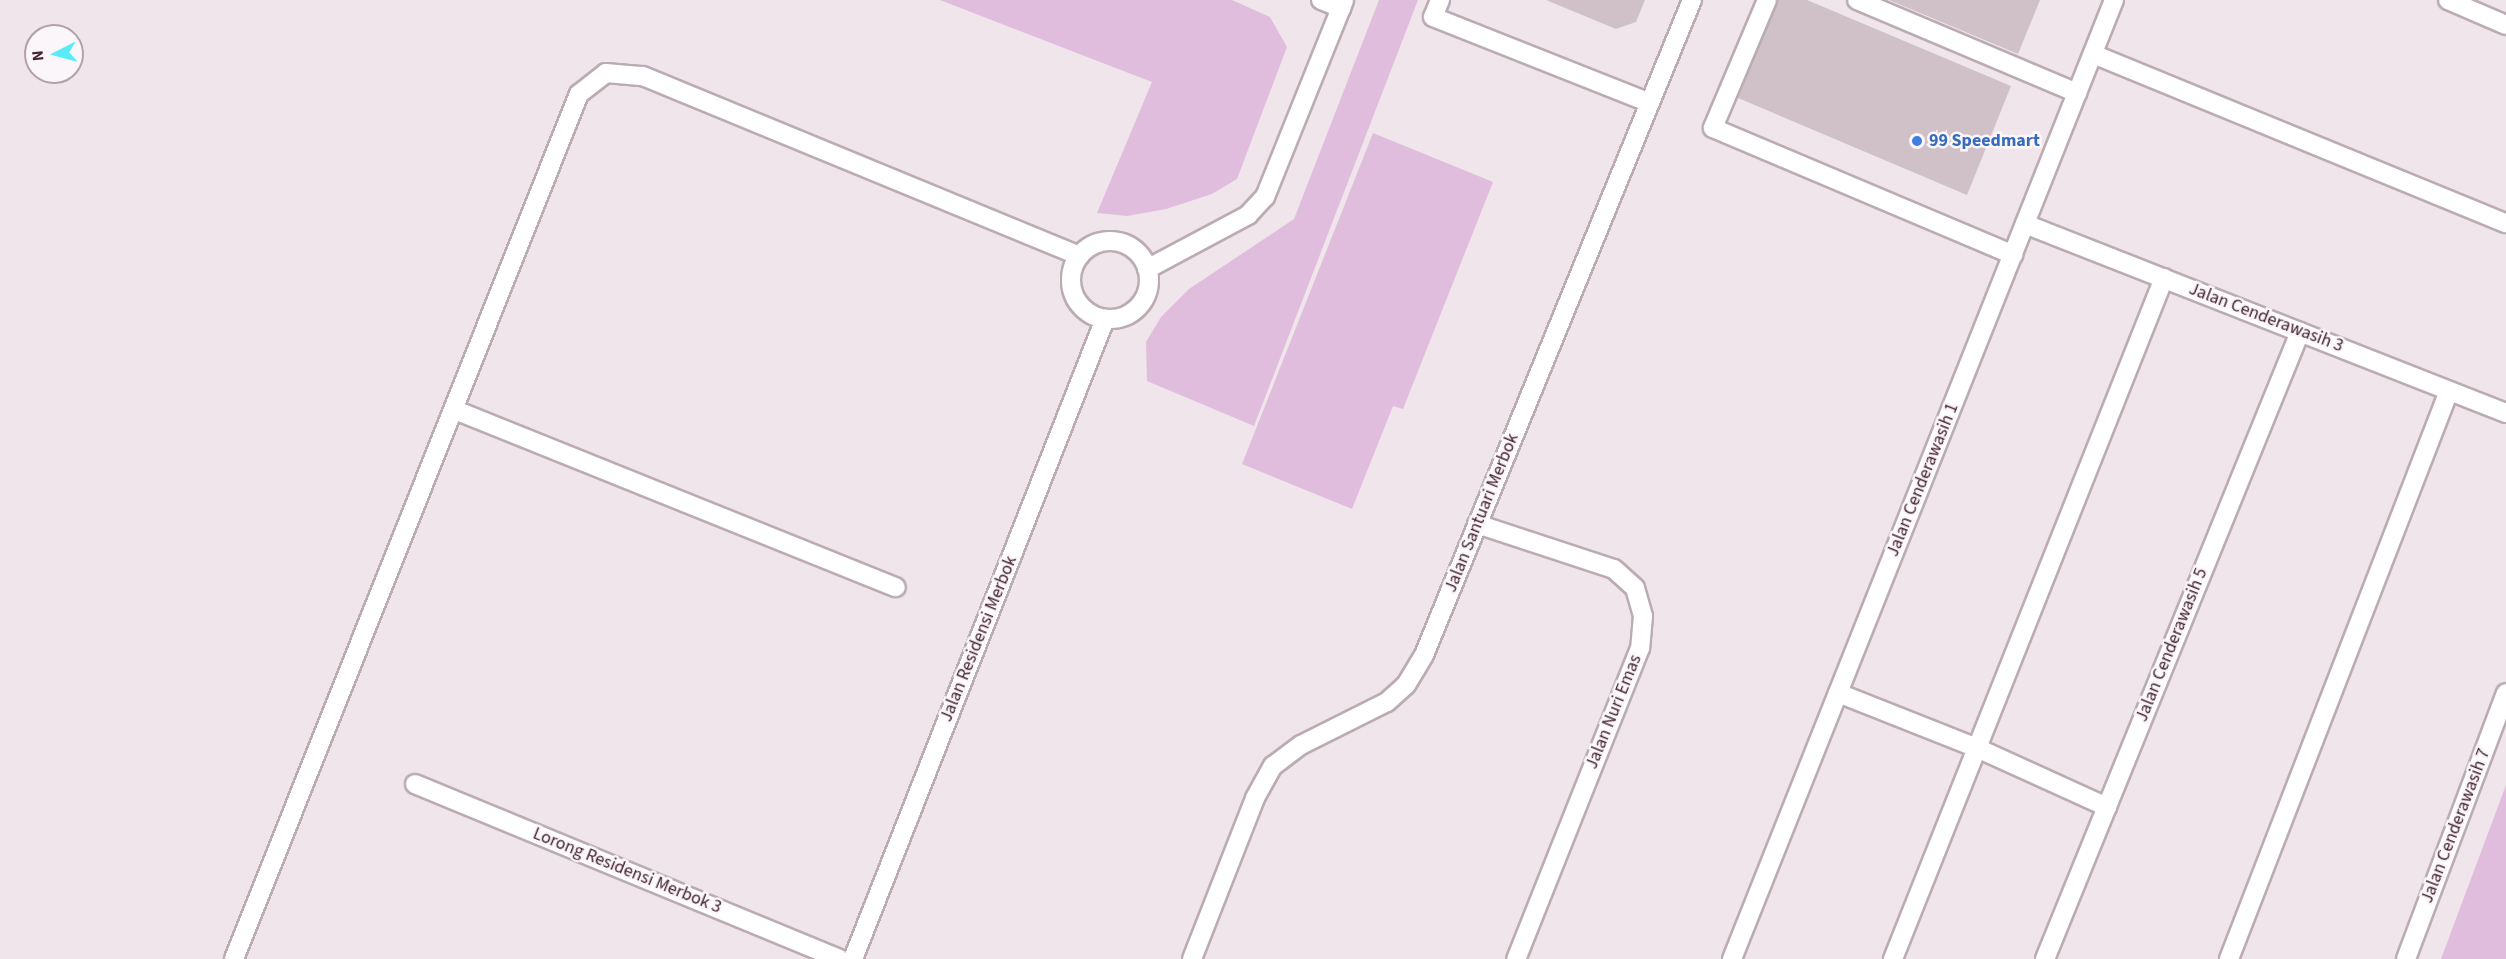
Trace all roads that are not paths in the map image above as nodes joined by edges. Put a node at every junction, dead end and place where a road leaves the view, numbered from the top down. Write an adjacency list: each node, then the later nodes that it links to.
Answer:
1 (1321, 0): 7 (street)
2 (1692, 0): 12 (street, Jalan Santuari Merbok)
3 (1767, 0): 15 (street)
4 (1857, 0): 11 (street)
5 (2114, 0): 10 (street, Jalan Cenderawasih 1)
6 (2448, 0): 9 (street)
7 (1343, 4): 17 (street)
8 (1436, 8): 12 (street)
9 (2506, 25)
10 (2093, 54): 11 (street, Jalan Cenderawasih 1); 13 (street)
11 (2077, 93): 14 (street, Jalan Cenderawasih 1)
12 (1650, 103): 24 (street, Jalan Santuari Merbok)
13 (2506, 223)
14 (2025, 224): 15 (street, Jalan Cenderawasih 1); 18 (street, Jalan Cenderawasih 3)
15 (2013, 255): 26 (street, Jalan Cenderawasih 1)
16 (1079, 256): 17 (street); 19 (street); 22 (street)
17 (1147, 268): 19 (street)
18 (2164, 278): 20 (street, Jalan Cenderawasih 3); 28 (street)
19 (1105, 319): 33 (street, Jalan Residensi Merbok)
20 (2300, 332): 21 (street, Jalan Cenderawasih 3); 30 (street, Jalan Cenderawasih 5)
21 (2449, 391): 23 (street, Jalan Cenderawasih 3); 39 (street)
22 (455, 410): 25 (street); 31 (street)
23 (2506, 414)
24 (1477, 524): 34 (street, Jalan Santuari Merbok); 35 (street, Jalan Nuri Emas)
25 (896, 587)
26 (1838, 693): 28 (street); 36 (street, Jalan Cenderawasih 1)
27 (2506, 693): 40 (street, Jalan Cenderawasih 7)
28 (1977, 748): 30 (street); 37 (street)
29 (415, 784): 32 (street, Lorong Residensi Merbok 3)
30 (2107, 807): 38 (street, Jalan Cenderawasih 5)
31 (234, 959)
32 (839, 959)
33 (853, 959)
34 (1192, 959)
35 (1516, 959)
36 (1732, 959)
37 (1893, 959)
38 (2045, 959)
39 (2229, 959)
40 (2406, 959)

